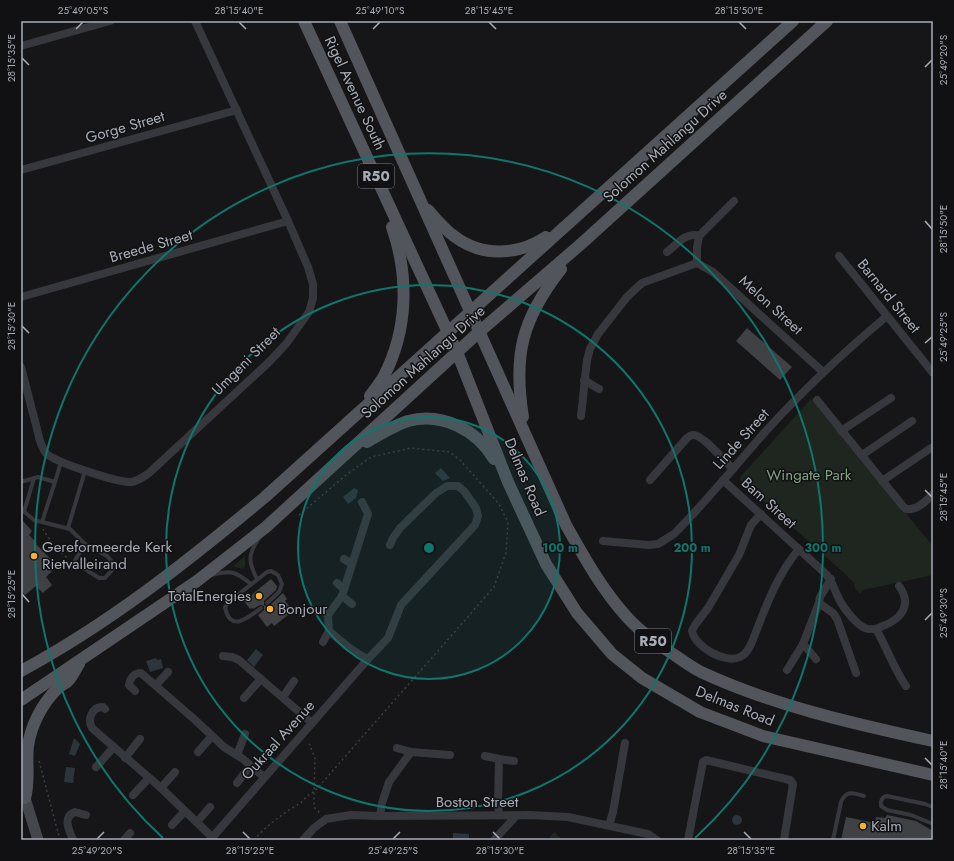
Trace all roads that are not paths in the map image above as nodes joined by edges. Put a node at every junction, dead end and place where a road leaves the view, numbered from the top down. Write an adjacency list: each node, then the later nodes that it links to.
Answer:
1 (110, 21): 7 (street)
2 (195, 21): 8 (street, Umgeni Street)
3 (304, 21): 9 (main road, Rigel Avenue South / R50)
4 (340, 21): 12 (main road, Rigel Avenue South / R50)
5 (793, 21): 13 (main road, Solomon Mahlangu Drive)
6 (827, 21): 16 (main road, Solomon Mahlangu Drive)
7 (21, 46)
8 (237, 110): 10 (street, Gorge Street); 14 (street, Umgeni Street)
9 (371, 165): 23 (main road, Rigel Avenue South / R50); 33 (main road)
10 (21, 170)
11 (734, 201): 15 (street)
12 (420, 202): 13 (main road); 21 (main road, Rigel Avenue South / R50)
13 (571, 220): 21 (main road, Solomon Mahlangu Drive)
14 (288, 221): 20 (street, Breede Street); 43 (street, Umgeni Street)
15 (699, 236): 17 (street); 19 (street)
16 (581, 244): 24 (main road, Solomon Mahlangu Drive); 37 (main road)
17 (667, 252)
18 (839, 256): 22 (street, Barnard Street)
19 (697, 263): 27 (street, Melon Street); 29 (street)
20 (21, 297)
21 (470, 312): 23 (main road, Solomon Mahlangu Drive); 24 (main road, Delmas Road / R50)
22 (887, 316): 27 (street, Linde Street); 28 (street, Barnard Street)
23 (447, 332): 25 (main road, Delmas Road / R50); 33 (main road, Solomon Mahlangu Drive)
24 (478, 332): 25 (main road, Solomon Mahlangu Drive); 37 (main road, Delmas Road / R50)
25 (457, 352): 39 (main road, Solomon Mahlangu Drive); 50 (main road, Delmas Road / R50)
26 (21, 368): 41 (street, Umgeni Street)
27 (823, 372): 42 (street, Linde Street)
28 (933, 373)
29 (584, 380): 30 (street); 34 (street)
30 (599, 389)
31 (891, 398): 36 (street)
32 (817, 400): 36 (street)
33 (360, 412): 86 (main road, Solomon Mahlangu Drive)
34 (581, 416)
35 (912, 421): 40 (street)
36 (841, 431): 40 (street)
37 (525, 432): 102 (main road, Delmas Road / R50)
38 (931, 448): 47 (street)
39 (348, 452): 50 (main road); 56 (main road, Solomon Mahlangu Drive)
40 (862, 455): 47 (street)
41 (61, 462): 43 (street, Umgeni Street); 49 (lane)
42 (732, 469): 45 (street); 46 (street, Linde Street)
43 (86, 470): 57 (lane)
44 (34, 478): 48 (lane); 49 (lane); 53 (lane)
45 (650, 480)
46 (723, 480): 54 (street, Bam Street); 58 (street, Linde Street)
47 (882, 481): 51 (street)
48 (21, 482)
49 (55, 482): 55 (lane)
50 (508, 482): 117 (main road, Delmas Road / R50)
51 (933, 494)
52 (362, 502): 63 (street)
53 (22, 510): 55 (lane)
54 (761, 514): 61 (street, Bam Street); 61 (street)
55 (42, 522): 57 (lane)
56 (266, 527): 64 (lane); 66 (main road, Solomon Mahlangu Drive)
57 (68, 528): 59 (lane)
58 (603, 541)
59 (86, 544): 59 (lane)
60 (390, 545): 82 (street, Oukraal Avenue)
61 (799, 549): 65 (street, Bam Street)
62 (344, 559): 63 (street)
63 (352, 564): 70 (street)
64 (257, 579): 68 (lane); 71 (lane)
65 (831, 579): 72 (street); 77 (street)
66 (197, 581): 68 (lane); 84 (main road, Solomon Mahlangu Drive)
67 (337, 583): 70 (street)
68 (251, 584): 74 (lane)
69 (899, 586): 77 (street)
70 (343, 593): 73 (street); 76 (street)
71 (268, 603)
72 (819, 603): 80 (street); 88 (street)
73 (352, 604)
74 (261, 608)
75 (321, 610): 76 (street)
76 (328, 615): 78 (street)
77 (876, 629): 92 (street)
78 (329, 631): 79 (street); 82 (street)
79 (323, 642)
80 (803, 644): 83 (street); 85 (street)
81 (223, 656): 89 (street)
82 (368, 659): 98 (street, Oukraal Avenue)
83 (816, 659)
84 (82, 660): 96 (main road, Solomon Mahlangu Drive); 125 (main road)
85 (787, 670)
86 (21, 671)
87 (168, 672): 91 (street)
88 (856, 673)
89 (261, 679): 94 (street); 95 (street)
90 (294, 681): 94 (street)
91 (156, 685): 93 (street); 100 (street)
92 (906, 686)
93 (135, 691)
94 (283, 697): 98 (street)
95 (244, 698)
96 (21, 700)
97 (105, 709): 104 (street)
98 (312, 723): 118 (street, Oukraal Avenue)
99 (245, 734): 108 (street)
100 (212, 736): 106 (street); 108 (street)
101 (140, 739): 111 (street)
102 (933, 741)
103 (625, 743): 136 (street)
104 (113, 748): 111 (street); 115 (street)
105 (397, 748): 107 (street)
106 (198, 752)
107 (411, 752): 109 (street); 131 (street)
108 (237, 755): 114 (street)
109 (450, 755)
110 (485, 756): 112 (street)
111 (125, 758): 119 (street)
112 (499, 759): 113 (street); 130 (street)
113 (514, 761)
114 (250, 766): 118 (street); 120 (street)
115 (96, 767)
116 (175, 772): 122 (street)
117 (933, 775)
118 (264, 777): 138 (street, Oukraal Avenue)
119 (149, 778): 122 (street); 123 (street)
120 (237, 782)
121 (21, 785): 125 (main road)
122 (161, 788): 128 (street)
123 (133, 795)
124 (864, 796): 147 (lane)
125 (25, 798): 139 (main road)
126 (210, 807): 133 (street)
127 (933, 807): 134 (lane)
128 (185, 811): 133 (street); 135 (street)
129 (86, 815): 140 (street)
130 (499, 815): 131 (street, Boston Street); 132 (street, Boston Street)
131 (380, 816): 142 (street, Boston Street)
132 (516, 816): 136 (street, Boston Street); 143 (street)
133 (197, 822): 138 (street)
134 (933, 824)
135 (172, 825)
136 (609, 825): 144 (street, Boston Street)
137 (130, 833): 141 (street)
138 (210, 838)
139 (38, 840)
140 (73, 840)
141 (124, 840)
142 (303, 840)
143 (494, 840)
144 (657, 840)
145 (688, 840): 146 (street)
146 (784, 840)
147 (833, 840)

